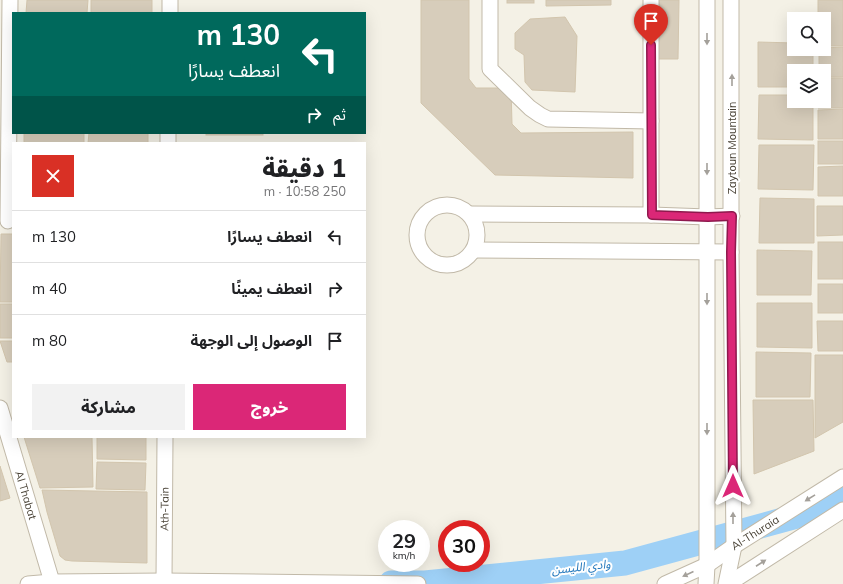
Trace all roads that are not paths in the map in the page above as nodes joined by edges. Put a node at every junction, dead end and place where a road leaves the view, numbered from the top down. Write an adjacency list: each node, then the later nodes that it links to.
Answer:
1 (10, 0): 13 (street)
2 (170, 0): 7 (street)
3 (490, 0): 8 (street)
4 (651, 0): 8 (street)
5 (707, 0): 12 (street, one-way to 12)
6 (732, 0): 11 (street, Zaytoun Mountain, one-way to 6)
7 (170, 12)
8 (651, 121): 10 (street)
9 (469, 214): 10 (street); 14 (street); 14 (street)
10 (652, 215): 12 (street)
11 (732, 216): 12 (street); 16 (street, Zaytoun Mountain)
12 (708, 217): 15 (street)
13 (7, 221)
14 (474, 250): 15 (street)
15 (707, 251): 16 (street); 22 (street, one-way to 22)
16 (731, 252): 21 (street, Zaytoun Mountain, one-way to 16)
17 (0, 408): 24 (street, Al Thabat)
18 (165, 438): 23 (street, Ath-Tain)
19 (843, 477): 21 (street, Al-Thuraia, one-way to 21)
20 (843, 510): 29 (street, one-way to 20)
21 (734, 546): 22 (street, Al-Thuraia); 29 (street, Zaytoun Mountain)
22 (707, 565): 27 (street, Al-Thuraia, one-way to 27); 28 (street)
23 (164, 581): 24 (street); 26 (street)
24 (52, 582): 25 (street)
25 (28, 584)
26 (418, 584)
27 (665, 584)
28 (706, 584)
29 (727, 584)

